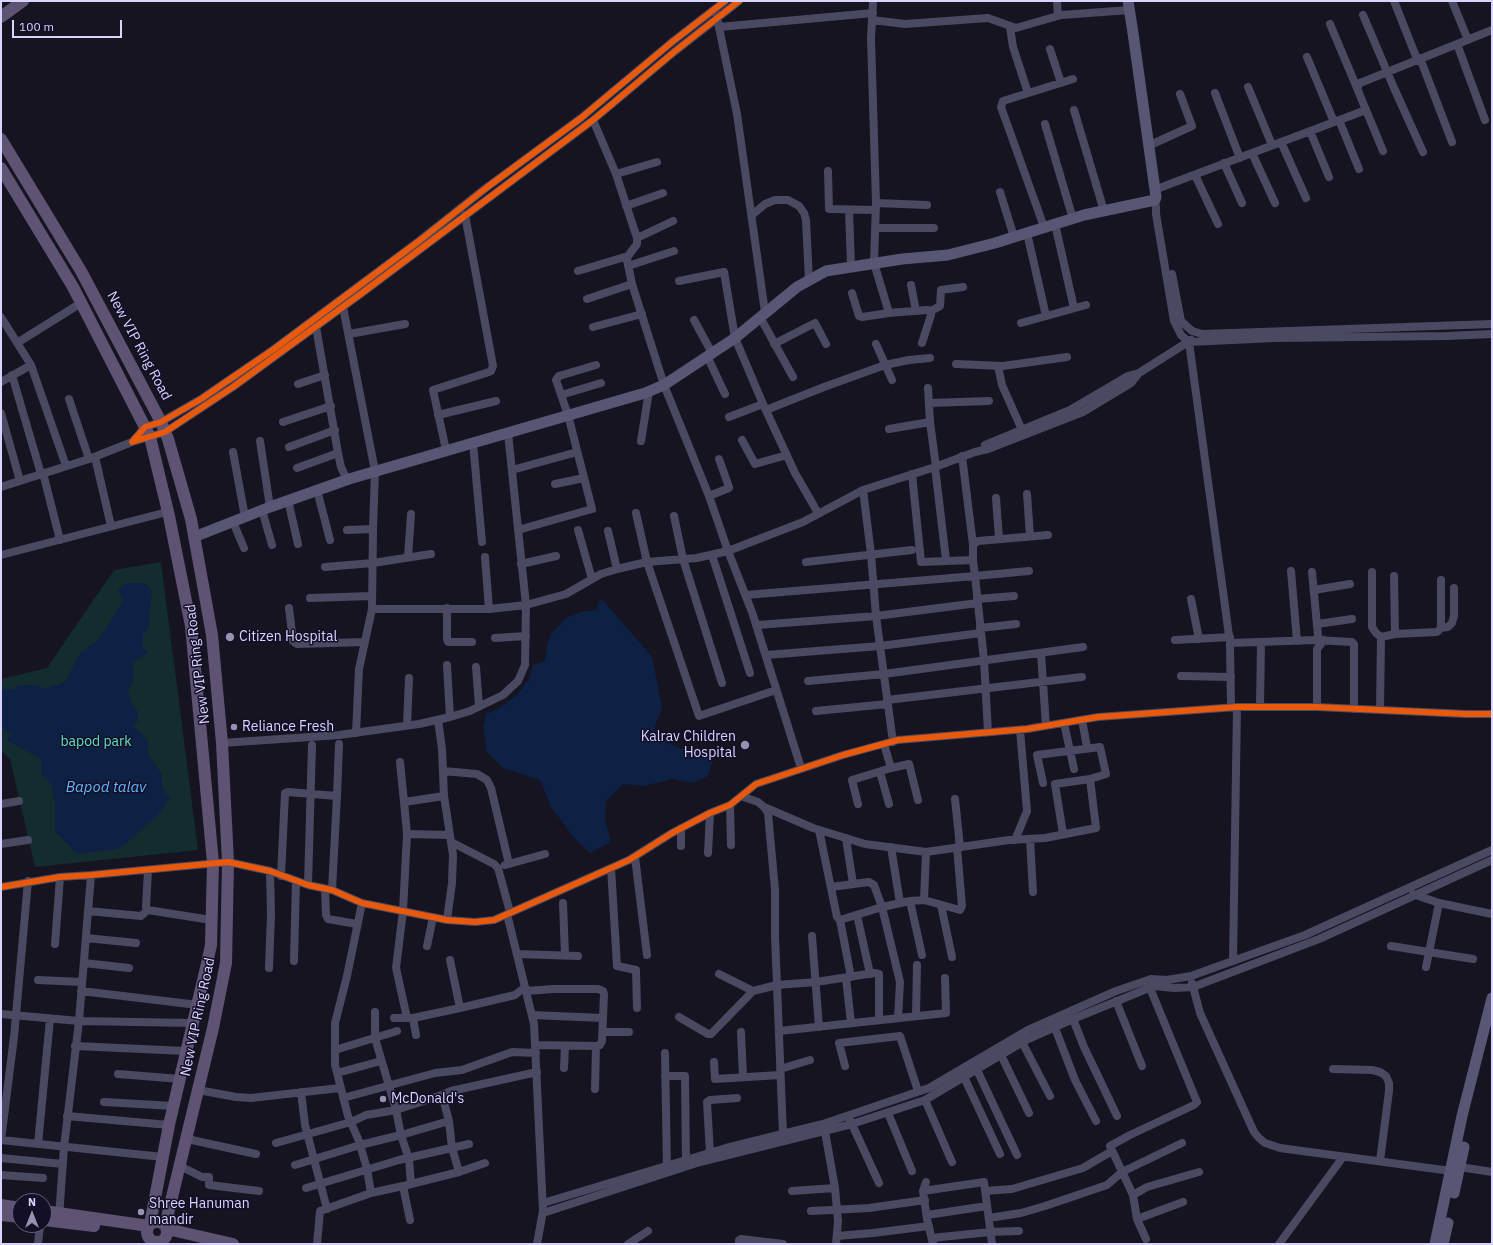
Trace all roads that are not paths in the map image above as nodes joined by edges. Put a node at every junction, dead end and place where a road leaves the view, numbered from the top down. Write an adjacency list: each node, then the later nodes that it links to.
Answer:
1 (23, 1): 12 (main road)
2 (725, 1): 8 (street)
3 (739, 1): 13 (street)
4 (873, 1): 14 (street)
5 (1057, 1): 11 (street)
6 (1394, 1): 23 (street)
7 (1452, 1): 19 (street)
8 (715, 9): 13 (street); 39 (street)
9 (1130, 12): 11 (street); 45 (street)
10 (1363, 15): 24 (street)
11 (1058, 16): 17 (street)
12 (1, 17)
13 (717, 18): 16 (street); 34 (street)
14 (872, 21): 16 (street); 17 (street); 66 (street)
15 (1330, 24): 28 (street)
16 (719, 27): 70 (street)
17 (1010, 27): 29 (street)
18 (1492, 30): 19 (street)
19 (1468, 40): 20 (street)
20 (1457, 44): 23 (street); 35 (street)
21 (1050, 49): 26 (street)
22 (1307, 57): 36 (street)
23 (1418, 59): 24 (street); 43 (street)
24 (1387, 72): 28 (street); 47 (street)
25 (1073, 79): 26 (street)
26 (1061, 83): 29 (street)
27 (1248, 86): 44 (street)
28 (1357, 88): 33 (street)
29 (1028, 93): 74 (street)
30 (1215, 93): 49 (street)
31 (1180, 94): 45 (street)
32 (1074, 110): 68 (street)
33 (1366, 110): 36 (street); 46 (street)
34 (593, 120): 41 (street); 55 (street)
35 (1485, 120)
36 (1336, 121): 38 (street); 52 (street)
37 (1045, 124): 71 (street)
38 (1310, 131): 42 (street); 57 (street)
39 (558, 135): 41 (street); 94 (street)
40 (1, 139): 157 (main road, New VIP Ring Road)
41 (563, 142): 69 (street)
42 (1282, 142): 44 (street); 60 (street)
43 (1452, 142)
44 (1272, 145): 48 (street)
45 (1148, 146): 61 (street)
46 (1383, 151)
47 (1423, 152)
48 (1252, 153): 49 (street); 63 (street)
49 (1240, 158): 51 (street)
50 (657, 162): 55 (street)
51 (1224, 164): 56 (street); 62 (street)
52 (1359, 169)
53 (2, 170): 93 (main road, New VIP Ring Road)
54 (828, 171): 67 (street)
55 (616, 174): 65 (street)
56 (1195, 174): 61 (street); 73 (street)
57 (1329, 177)
58 (1000, 192): 78 (street)
59 (664, 193): 65 (street)
60 (1306, 198)
61 (1155, 199): 68 (street); 113 (street); 118 (street)
62 (1242, 203)
63 (1275, 203)
64 (927, 205): 66 (street)
65 (626, 206): 79 (street)
66 (876, 207): 67 (street); 75 (street)
67 (849, 210): 84 (street)
68 (1104, 211): 71 (street)
69 (465, 215): 94 (street); 152 (street)
70 (752, 215): 86 (street); 101 (street)
71 (1073, 219): 74 (street)
72 (672, 221): 79 (street)
73 (1218, 224)
74 (1050, 226): 77 (street); 96 (street)
75 (876, 228): 76 (street); 82 (street)
76 (934, 228)
77 (1027, 233): 78 (street); 102 (street)
78 (1014, 237): 82 (street)
79 (637, 238): 81 (street)
80 (674, 251): 83 (street)
81 (628, 256): 83 (street); 85 (street)
82 (874, 263): 84 (street); 99 (street)
83 (628, 266): 88 (street)
84 (851, 267): 86 (street)
85 (578, 271)
86 (809, 281): 101 (street)
87 (679, 282): 117 (street)
88 (632, 284): 92 (street); 100 (street)
89 (911, 285): 97 (street)
90 (963, 287): 98 (street)
91 (852, 293): 99 (street)
92 (587, 299)
93 (81, 303): 119 (street); 161 (main road, New VIP Ring Road)
94 (342, 303): 110 (street); 112 (street); 157 (street)
95 (1086, 305): 96 (street)
96 (1074, 308): 102 (street)
97 (916, 311): 98 (street); 99 (street)
98 (931, 311): 120 (street)
99 (889, 313)
100 (642, 314): 111 (street); 140 (street)
101 (762, 315): 117 (street); 121 (street)
102 (1046, 316): 105 (street)
103 (1, 317): 119 (street)
104 (694, 320): 124 (street)
105 (1021, 323)
106 (405, 324): 112 (street)
107 (1492, 324): 109 (street)
108 (1446, 326): 109 (street); 113 (street); 115 (street)
109 (1466, 326): 116 (street)
110 (316, 327): 133 (street); 157 (street)
111 (593, 327)
112 (349, 334): 181 (street)
113 (1200, 334): 118 (street)
114 (1492, 334): 116 (street)
115 (1447, 336): 116 (street); 118 (street)
116 (1466, 336)
117 (735, 338): 124 (street); 150 (street)
118 (1189, 342): 132 (street); 274 (street)
119 (17, 343): 128 (street)
120 (922, 343)
121 (774, 344): 122 (street); 135 (street)
122 (826, 344)
123 (876, 344): 130 (street)
124 (709, 354): 140 (street); 143 (street)
125 (1067, 357): 131 (street)
126 (930, 358): 130 (street)
127 (956, 364): 131 (street)
128 (30, 365): 134 (street); 177 (street)
129 (596, 365): 144 (street)
130 (886, 365): 136 (street); 150 (street)
131 (998, 366): 160 (street)
132 (1139, 373): 160 (street); 171 (street)
133 (325, 375): 139 (street); 149 (street)
134 (12, 376): 137 (street); 182 (street)
135 (792, 377)
136 (892, 380)
137 (1, 382)
138 (602, 383): 144 (street)
139 (298, 384)
140 (664, 385): 142 (street); 192 (street)
141 (928, 388): 148 (street)
142 (649, 391): 153 (street); 165 (street)
143 (725, 394)
144 (560, 395): 153 (street)
145 (69, 399): 175 (street)
146 (496, 401): 152 (street)
147 (989, 402): 148 (street)
148 (929, 403): 156 (street)
149 (331, 406): 155 (street); 159 (street)
150 (764, 407): 154 (street); 173 (street)
151 (1, 413): 186 (street)
152 (438, 415): 168 (street)
153 (568, 415): 162 (street); 170 (street)
154 (729, 417)
155 (283, 422)
156 (930, 422): 158 (street); 178 (street)
157 (163, 427): 161 (street); 210 (main road, New VIP Ring Road)
158 (889, 429)
159 (335, 430): 167 (street); 172 (street)
160 (1022, 430): 171 (street)
161 (148, 432): 175 (street); 196 (main road, New VIP Ring Road)
162 (508, 433): 166 (street); 180 (street)
163 (742, 440): 173 (street)
164 (260, 441): 195 (street)
165 (641, 441)
166 (473, 443): 168 (street); 215 (street)
167 (288, 447)
168 (446, 450): 181 (street)
169 (233, 452): 201 (street)
170 (577, 452): 180 (street); 184 (street)
171 (975, 452): 174 (street)
172 (338, 453): 179 (street); 185 (street)
173 (787, 455): 198 (street)
174 (962, 456): 178 (street); 218 (street)
175 (92, 458): 177 (street); 203 (street)
176 (719, 459): 192 (street)
177 (66, 466): 182 (street)
178 (936, 467): 183 (street); 230 (street)
179 (297, 468)
180 (512, 470): 206 (street)
181 (376, 471): 185 (street); 204 (street)
182 (42, 474): 186 (street); 213 (street)
183 (912, 474): 190 (street); 230 (street)
184 (584, 478): 187 (street); 206 (street)
185 (347, 480): 189 (street)
186 (20, 481): 188 (street)
187 (555, 484)
188 (1, 487)
189 (317, 490): 194 (street); 214 (street)
190 (863, 490): 198 (street); 223 (street)
191 (1027, 494): 211 (street)
192 (709, 496): 221 (street)
193 (996, 498): 212 (street)
194 (288, 500): 195 (street); 216 (street)
195 (266, 508): 201 (street); 217 (street)
196 (168, 512): 203 (street); 367 (main road, New VIP Ring Road)
197 (636, 513): 232 (street)
198 (818, 513): 221 (street)
199 (411, 514): 227 (street)
200 (674, 516): 229 (street)
201 (245, 517): 202 (street)
202 (233, 522): 210 (street); 219 (street)
203 (111, 526): 213 (street)
204 (372, 529): 205 (street); 234 (street)
205 (347, 530)
206 (518, 530): 235 (street)
207 (578, 530): 244 (street)
208 (608, 531): 237 (street)
209 (1048, 535): 211 (street)
210 (194, 536): 318 (main road, New VIP Ring Road)
211 (1030, 536): 212 (street)
212 (1000, 539): 218 (street)
213 (60, 540): 224 (street)
214 (330, 540)
215 (482, 542)
216 (298, 544)
217 (272, 545)
218 (973, 545): 231 (street)
219 (244, 548)
220 (912, 550): 223 (street)
221 (728, 552): 225 (street); 250 (street)
222 (431, 554): 227 (street)
223 (871, 554): 233 (street); 247 (street)
224 (1, 555)
225 (712, 555): 229 (street); 288 (street)
226 (556, 556): 235 (street)
227 (408, 557): 234 (street)
228 (485, 557): 260 (street)
229 (684, 559): 232 (street); 296 (street)
230 (946, 560): 231 (street)
231 (973, 560): 242 (street)
232 (647, 562): 237 (street); 298 (street)
233 (806, 562)
234 (373, 563): 236 (street); 251 (street)
235 (521, 564): 256 (street)
236 (326, 567)
237 (617, 569): 244 (street)
238 (1029, 571): 242 (street)
239 (1291, 571): 277 (street)
240 (1312, 572): 249 (street)
241 (1372, 572): 270 (street)
242 (975, 576): 247 (street); 255 (street)
243 (1394, 576): 268 (street)
244 (592, 579): 256 (street)
245 (1441, 580): 266 (street)
246 (1350, 584): 249 (street)
247 (874, 585): 250 (street); 261 (street)
248 (1454, 588): 266 (street)
249 (1314, 590): 264 (street)
250 (746, 595): 265 (street)
251 (372, 596): 253 (street); 259 (street)
252 (1014, 596): 255 (street)
253 (310, 598)
254 (1190, 599): 272 (street)
255 (977, 601): 261 (street); 267 (street)
256 (526, 605): 260 (street); 269 (street)
257 (289, 608): 278 (street)
258 (446, 608): 259 (street); 260 (street); 279 (street)
259 (372, 609): 278 (street)
260 (489, 609)
261 (876, 616): 265 (street); 281 (street)
262 (1352, 619): 264 (street)
263 (1016, 624): 267 (street)
264 (1317, 624): 275 (street)
265 (756, 625): 284 (street)
266 (1440, 628): 268 (street)
267 (980, 631): 281 (street); 285 (street)
268 (1395, 634): 270 (street)
269 (526, 636): 271 (street); 300 (street)
270 (1381, 637): 305 (street)
271 (495, 638)
272 (1199, 639): 273 (street); 274 (street)
273 (1175, 640)
274 (1230, 640): 280 (street); 292 (street)
275 (1316, 640): 276 (street); 277 (street)
276 (1324, 640): 303 (street); 304 (street)
277 (1296, 641): 280 (street)
278 (365, 642): 316 (street)
279 (472, 642)
280 (1261, 642): 301 (street)
281 (880, 646): 284 (street); 289 (street)
282 (1083, 647): 283 (street)
283 (1042, 653): 285 (street); 295 (street)
284 (766, 655): 298 (street)
285 (984, 660): 289 (street); 297 (street)
286 (447, 665): 308 (street)
287 (476, 667): 300 (street)
288 (750, 673)
289 (884, 674): 294 (street); 299 (street)
290 (1181, 676): 292 (street)
291 (1082, 677): 295 (street)
292 (1231, 677): 302 (street)
293 (409, 678): 312 (street)
294 (808, 681)
295 (1043, 682): 297 (street); 313 (street)
296 (722, 683)
297 (986, 689): 299 (street); 315 (street)
298 (776, 690): 325 (street)
299 (888, 702): 306 (street); 317 (street)
300 (479, 706): 308 (street)
301 (1260, 706): 302 (street); 303 (street)
302 (1234, 707): 310 (street); 421 (street)
303 (1316, 707): 304 (street)
304 (1354, 709): 305 (street)
305 (1380, 710): 307 (street)
306 (816, 711)
307 (1492, 714)
308 (450, 717): 309 (street)
309 (438, 720): 312 (street); 328 (street)
310 (1082, 720): 311 (street); 322 (street)
311 (1064, 723): 313 (street); 323 (street)
312 (408, 725): 316 (street)
313 (1046, 726): 314 (street)
314 (1020, 730): 315 (street); 354 (street)
315 (988, 732): 317 (street)
316 (356, 733): 318 (street)
317 (893, 742): 320 (street)
318 (222, 743): 366 (main road, New VIP Ring Road)
319 (339, 744): 333 (street)
320 (884, 744): 325 (street); 326 (street)
321 (312, 745): 332 (street)
322 (1087, 747): 323 (street); 330 (street)
323 (1070, 750): 327 (street); 331 (street)
324 (400, 762): 339 (street)
325 (801, 768): 335 (street)
326 (891, 768): 329 (street); 337 (street)
327 (1074, 769)
328 (443, 771): 334 (street); 368 (street)
329 (880, 772): 341 (street); 342 (street)
330 (1090, 779): 349 (street); 349 (street)
331 (1043, 782)
332 (311, 795): 333 (street); 374 (street); 378 (street)
333 (337, 796): 382 (street)
334 (444, 796): 339 (street); 350 (street)
335 (741, 796): 343 (street); 344 (street)
336 (955, 799): 359 (street)
337 (918, 800)
338 (19, 801): 340 (street)
339 (404, 802): 348 (street)
340 (1, 804)
341 (858, 804)
342 (889, 804)
343 (730, 805): 345 (street); 356 (street)
344 (764, 807): 347 (street); 434 (street)
345 (710, 813): 346 (street); 362 (street)
346 (681, 828): 357 (street); 364 (street)
347 (818, 830): 351 (street); 381 (street)
348 (407, 834): 350 (street); 396 (street)
349 (1063, 834): 352 (street)
350 (450, 838): 369 (street); 402 (street)
351 (846, 838): 358 (street); 379 (street)
352 (1030, 839): 354 (street); 384 (street)
353 (28, 840): 355 (street)
354 (1015, 840): 359 (street)
355 (1, 844)
356 (731, 845)
357 (681, 846)
358 (891, 847): 361 (street); 390 (street)
359 (958, 847): 361 (street); 392 (street)
360 (1492, 850): 383 (street)
361 (926, 852): 386 (street)
362 (708, 853)
363 (545, 854): 368 (street)
364 (635, 857): 370 (street); 413 (street)
365 (1492, 860): 385 (street)
366 (228, 862): 367 (street); 372 (street); 500 (main road, New VIP Ring Road)
367 (213, 863): 371 (street); 401 (main road, New VIP Ring Road)
368 (509, 864): 369 (street)
369 (498, 868): 397 (street)
370 (611, 868): 397 (street); 444 (street)
371 (148, 870): 373 (street); 395 (street)
372 (270, 871): 374 (street); 426 (street)
373 (91, 875): 375 (street); 394 (street)
374 (281, 876): 377 (street)
375 (60, 877): 376 (street); 408 (street)
376 (28, 881): 380 (street); 447 (street)
377 (296, 881): 378 (street); 420 (street)
378 (308, 884): 382 (street)
379 (853, 884): 381 (street); 393 (street)
380 (1, 887)
381 (831, 887): 403 (street)
382 (329, 890): 388 (street); 404 (street)
383 (1403, 890): 385 (street); 421 (street)
384 (1033, 892)
385 (1415, 895): 391 (street); 436 (street)
386 (924, 900): 387 (street); 392 (street)
387 (910, 901): 390 (street); 415 (street)
388 (362, 903): 396 (street); 404 (street)
389 (563, 903): 414 (street)
390 (900, 903): 393 (street)
391 (1439, 903): 398 (street); 411 (street)
392 (941, 905): 417 (street)
393 (882, 907): 399 (street); 454 (street)
394 (88, 910): 395 (street); 406 (street)
395 (148, 910): 401 (street)
396 (402, 911): 400 (street); 452 (street)
397 (508, 913): 402 (street); 412 (street)
398 (1492, 914)
399 (856, 915): 403 (street); 428 (street)
400 (433, 917): 402 (street); 409 (street)
401 (211, 920): 442 (main road, New VIP Ring Road)
402 (447, 920)
403 (840, 920): 430 (street)
404 (357, 924): 476 (street)
405 (812, 936): 433 (street)
406 (86, 938): 407 (street); 422 (street)
407 (136, 942)
408 (55, 944)
409 (427, 946)
410 (1391, 946): 411 (street)
411 (1428, 952): 418 (street); 424 (street)
412 (517, 954): 414 (street); 438 (street)
413 (647, 954)
414 (565, 955): 416 (street)
415 (922, 955)
416 (578, 956)
417 (952, 957)
418 (1472, 959)
419 (450, 960): 443 (street)
420 (294, 961)
421 (1233, 961): 429 (street)
422 (84, 963): 425 (street); 435 (street)
423 (917, 965): 449 (street)
424 (1426, 967)
425 (129, 968)
426 (269, 968)
427 (719, 974): 439 (street)
428 (870, 974): 430 (street); 457 (street)
429 (1190, 976): 436 (street); 501 (street)
430 (849, 977): 433 (street); 460 (street)
431 (945, 978): 449 (street)
432 (38, 980): 435 (street)
433 (816, 982): 434 (street); 462 (street)
434 (777, 985): 439 (street); 465 (street)
435 (82, 986): 442 (street); 458 (street)
436 (1193, 986): 437 (street); 540 (street)
437 (1150, 988): 441 (street); 534 (street)
438 (526, 989): 443 (street); 448 (street); 453 (street)
439 (753, 991): 450 (street)
440 (1492, 998): 490 (street)
441 (1116, 1001): 456 (street); 484 (street)
442 (198, 1005): 459 (main road, New VIP Ring Road)
443 (460, 1008): 452 (street)
444 (636, 1008)
445 (375, 1012): 470 (street)
446 (1, 1014): 447 (street)
447 (16, 1015): 455 (street); 526 (street)
448 (532, 1015): 453 (street); 475 (street)
449 (916, 1016): 454 (street)
450 (679, 1017)
451 (394, 1018): 452 (street)
452 (410, 1018): 469 (street)
453 (603, 1018): 466 (street)
454 (898, 1018): 457 (street)
455 (50, 1019): 458 (street); 529 (street)
456 (1073, 1019): 463 (street); 515 (street)
457 (879, 1020): 460 (street)
458 (79, 1021): 459 (street); 472 (street)
459 (193, 1023): 477 (main road, New VIP Ring Road)
460 (851, 1023): 462 (street)
461 (1492, 1025): 490 (street)
462 (819, 1027): 465 (street)
463 (1055, 1028): 471 (street); 517 (street)
464 (397, 1031): 470 (street)
465 (779, 1031): 489 (street)
466 (603, 1032): 467 (street); 474 (street)
467 (629, 1032)
468 (741, 1032): 494 (street)
469 (416, 1035)
470 (375, 1038): 476 (street); 481 (street)
471 (1022, 1042): 479 (street); 504 (street)
472 (75, 1046): 477 (street); 514 (street)
473 (565, 1046): 474 (street); 475 (street); 485 (street)
474 (596, 1046): 499 (street)
475 (536, 1049): 488 (street); 497 (street)
476 (335, 1050): 491 (street)
477 (186, 1051): 496 (main road, New VIP Ring Road)
478 (665, 1053): 493 (street)
479 (1001, 1055): 487 (street); 512 (street)
480 (810, 1060): 489 (street)
481 (382, 1061): 491 (street); 497 (street)
482 (714, 1062): 494 (street)
483 (845, 1066): 501 (street)
484 (1142, 1066)
485 (564, 1068)
486 (1333, 1069): 544 (street)
487 (977, 1070): 495 (street); 538 (street)
488 (537, 1072): 503 (street); 575 (street)
489 (780, 1072): 494 (street); 523 (street)
490 (1477, 1072): 553 (street)
491 (337, 1073): 498 (street)
492 (118, 1074): 496 (street)
493 (665, 1076): 547 (street); 552 (street)
494 (743, 1077)
495 (964, 1077): 507 (street); 537 (street)
496 (180, 1079): 509 (main road, New VIP Ring Road)
497 (389, 1086): 505 (street); 510 (street)
498 (340, 1088): 502 (street); 505 (street)
499 (595, 1089)
500 (198, 1090): 502 (street); 525 (main road, New VIP Ring Road)
501 (918, 1091): 513 (street)
502 (301, 1092): 522 (street)
503 (442, 1095): 510 (street); 516 (street)
504 (1050, 1096)
505 (343, 1098): 518 (street)
506 (737, 1098): 535 (street)
507 (925, 1100): 511 (street); 545 (street)
508 (104, 1102): 509 (street)
509 (173, 1106): 520 (main road, New VIP Ring Road)
510 (396, 1110): 518 (street); 524 (street)
511 (888, 1113): 519 (street); 554 (street)
512 (1029, 1113)
513 (848, 1115): 519 (street); 521 (street)
514 (67, 1116): 520 (street); 532 (street)
515 (1117, 1116)
516 (449, 1121): 524 (street); 533 (street)
517 (1096, 1121)
518 (351, 1122): 522 (street); 531 (street)
519 (852, 1124): 521 (street); 563 (street)
520 (169, 1125): 539 (main road, New VIP Ring Road)
521 (824, 1127): 523 (street); 547 (street); 566 (street)
522 (307, 1134): 527 (street); 543 (street)
523 (783, 1134): 535 (street)
524 (401, 1135): 531 (street); 542 (street)
525 (187, 1139): 536 (street); 550 (main road, New VIP Ring Road)
526 (1, 1140): 529 (street)
527 (276, 1143)
528 (1182, 1143): 556 (street)
529 (38, 1144): 532 (street)
530 (469, 1144): 533 (street)
531 (360, 1145): 543 (street); 551 (street)
532 (64, 1147): 539 (street); 548 (street)
533 (452, 1148): 542 (street); 555 (street)
534 (1112, 1151): 556 (street); 570 (street)
535 (710, 1152): 547 (street)
536 (256, 1154)
537 (1000, 1154)
538 (1017, 1155)
539 (162, 1157): 596 (main road, New VIP Ring Road)
540 (1343, 1157): 544 (street); 611 (street)
541 (1, 1158): 548 (street)
542 (409, 1158): 551 (street); 564 (street)
543 (314, 1159): 549 (street); 562 (street)
544 (1380, 1161): 553 (street)
545 (952, 1162)
546 (485, 1163): 555 (street)
547 (686, 1163): 552 (street)
548 (63, 1164): 587 (street)
549 (295, 1165)
550 (180, 1166): 567 (street); 593 (main road, New VIP Ring Road)
551 (368, 1169): 562 (street); 571 (street)
552 (667, 1169): 575 (street); 582 (street)
553 (1455, 1169): 558 (street); 612 (street); 613 (street)
554 (912, 1170)
555 (459, 1172): 564 (street)
556 (1122, 1172): 572 (street); 588 (street)
557 (1199, 1172): 572 (street)
558 (1492, 1172)
559 (1, 1175): 560 (street)
560 (43, 1178)
561 (926, 1182): 569 (street)
562 (320, 1183): 565 (street); 579 (street)
563 (879, 1183)
564 (407, 1185): 571 (street); 591 (street)
565 (306, 1188)
566 (835, 1188): 568 (street); 580 (street)
567 (259, 1191)
568 (792, 1191)
569 (923, 1191): 570 (street); 573 (street)
570 (986, 1191): 577 (street)
571 (371, 1193): 579 (street)
572 (1133, 1195): 590 (street)
573 (924, 1200): 580 (street); 585 (street)
574 (1183, 1202): 590 (street)
575 (543, 1203): 582 (street)
576 (1, 1205): 578 (main road)
577 (987, 1206): 585 (street); 588 (street)
578 (12, 1207)
579 (327, 1209): 605 (street)
580 (836, 1210): 581 (street); 600 (street)
581 (811, 1211)
582 (543, 1213): 606 (street)
583 (1, 1215): 586 (main road)
584 (52, 1215): 587 (main road)
585 (926, 1215): 592 (street)
586 (12, 1216)
587 (59, 1218): 589 (main road); 596 (main road)
588 (989, 1218): 597 (street)
589 (52, 1219)
590 (1137, 1219): 599 (street)
591 (410, 1220)
592 (929, 1226): 600 (street); 601 (street)
593 (166, 1227): 596 (main road); 602 (main road); 604 (main road)
594 (648, 1231): 607 (street)
595 (1019, 1231): 597 (street)
596 (148, 1232): 602 (main road)
597 (990, 1232): 601 (street); 610 (street)
598 (39, 1233): 603 (street)
599 (1146, 1239)
600 (836, 1240)
601 (932, 1241)
602 (161, 1243)
603 (38, 1244)
604 (233, 1244)
605 (318, 1244)
606 (537, 1244)
607 (628, 1244)
608 (738, 1244): 609 (street)
609 (782, 1244)
610 (992, 1244)
611 (1279, 1244)
612 (1435, 1244)
613 (1443, 1244)

